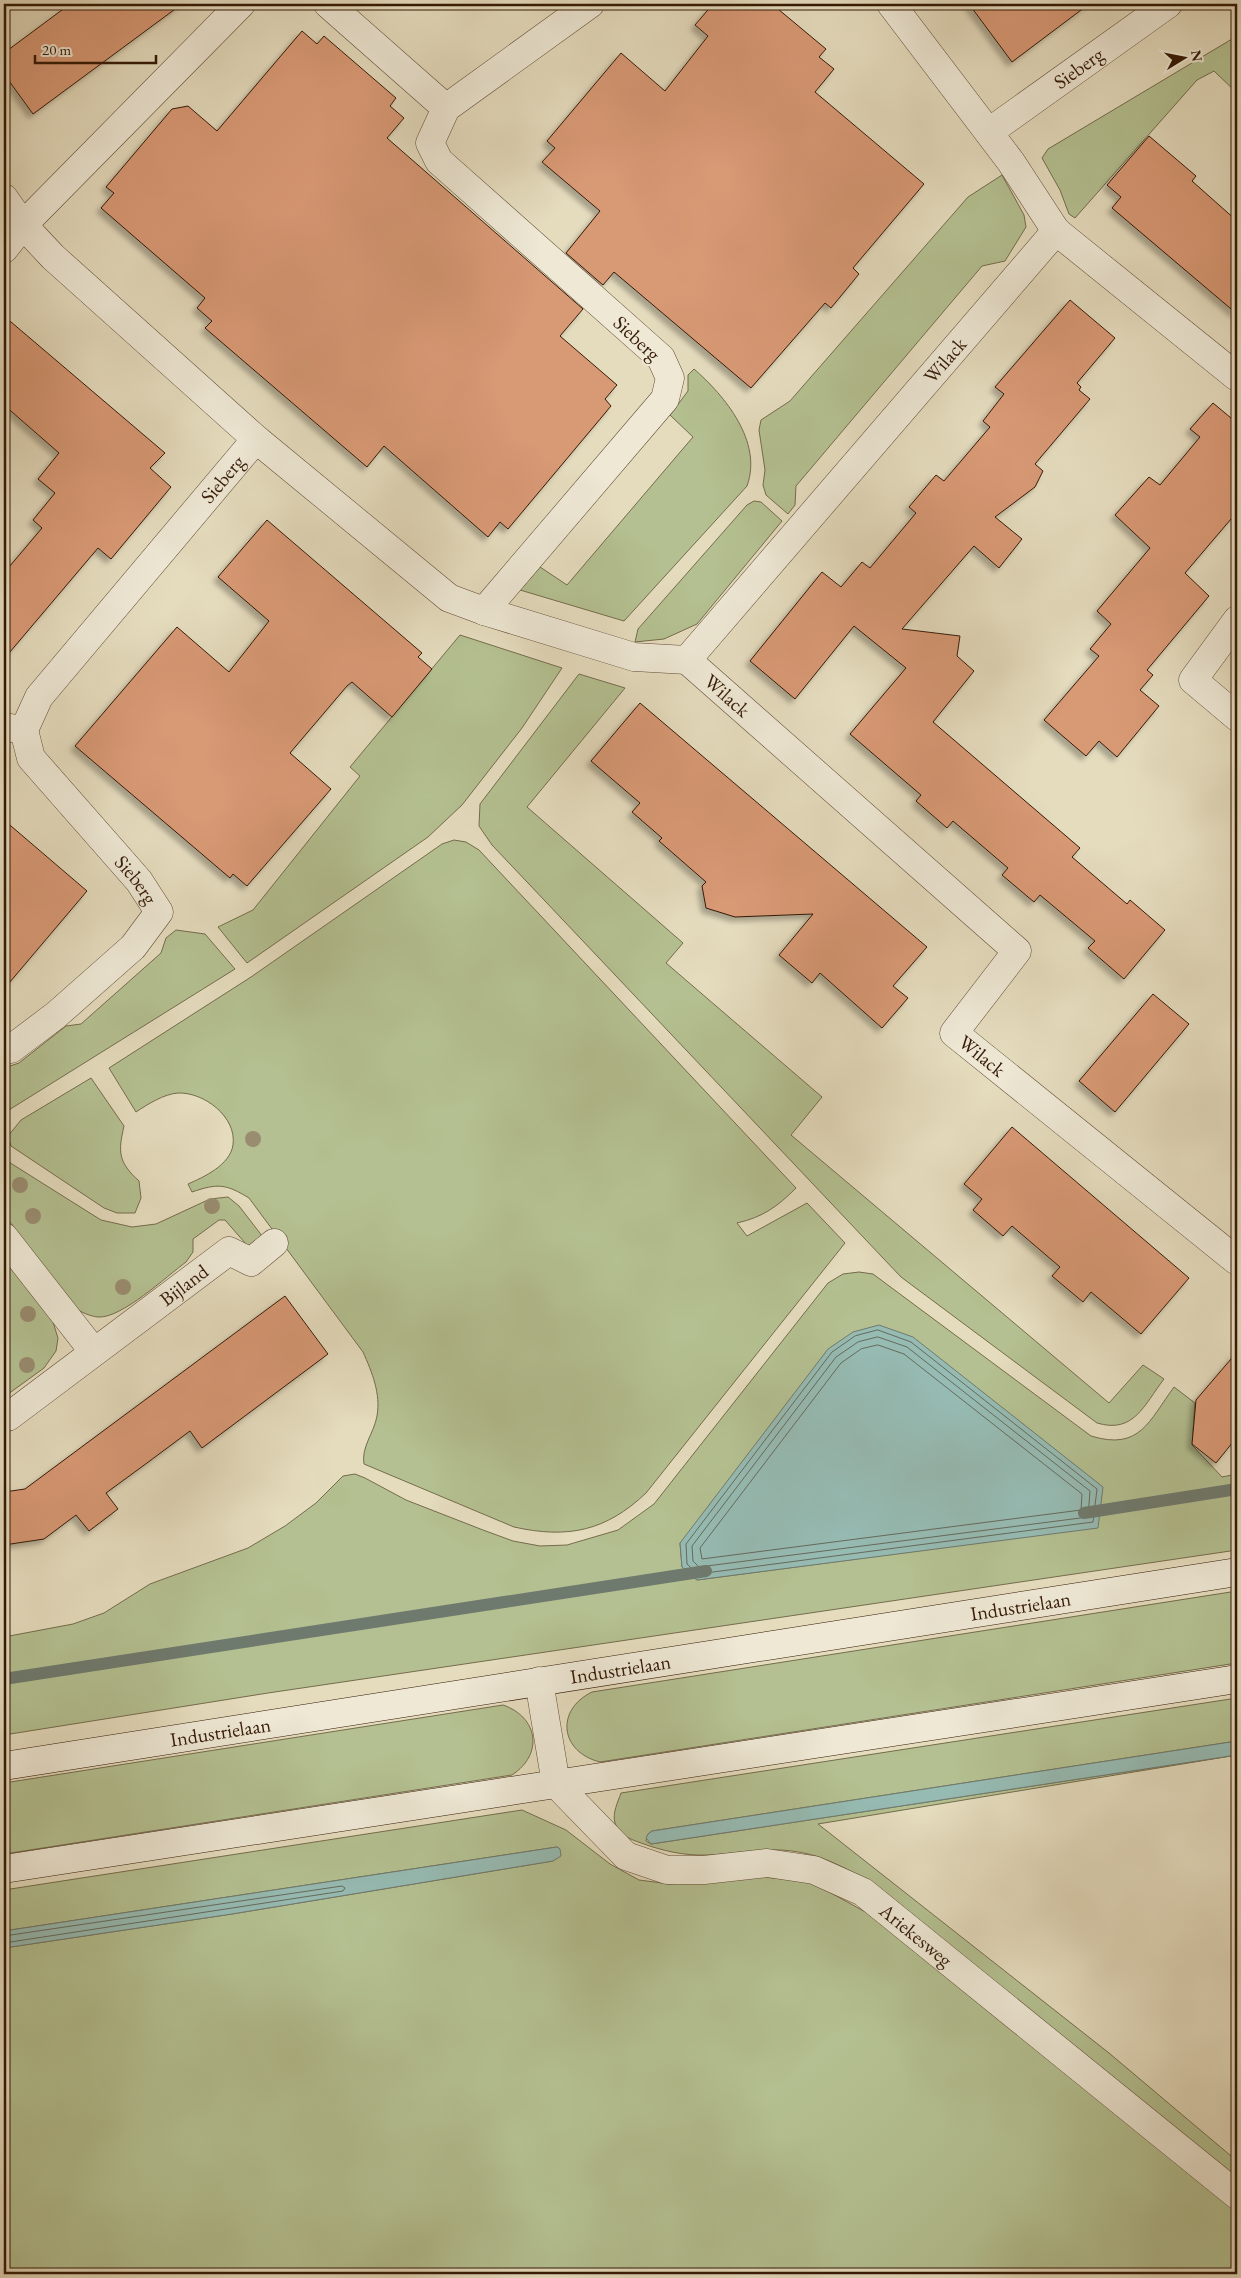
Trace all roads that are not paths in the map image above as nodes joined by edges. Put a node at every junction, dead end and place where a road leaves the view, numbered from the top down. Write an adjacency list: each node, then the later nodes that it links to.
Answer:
1 (241, 4): 9 (street)
2 (328, 4): 6 (street)
3 (590, 4): 6 (street, Sieberg)
4 (891, 4): 7 (street)
5 (1168, 4): 7 (street, Sieberg)
6 (446, 108): 14 (street, Sieberg)
7 (989, 132): 10 (street)
8 (4, 198): 9 (street, Sieberg)
9 (23, 225): 11 (street); 13 (street, Sieberg)
10 (1056, 231): 12 (street); 16 (street, Wilack)
11 (4, 249)
12 (1237, 377)
13 (256, 439): 14 (street, Sieberg); 18 (street, Sieberg)
14 (484, 611): 16 (street, Sieberg)
15 (1237, 620): 17 (street)
16 (687, 660): 22 (street, Wilack)
17 (1237, 717)
18 (14, 729): 19 (street, Sieberg)
19 (4, 1050)
20 (4, 1237): 23 (street)
21 (274, 1243): 23 (street, Bijland)
22 (1237, 1261)
23 (94, 1352): 24 (street, Bijland)
24 (4, 1417)
25 (1237, 1572): 27 (street, Industrielaan)
26 (1237, 1679): 29 (street)
27 (539, 1681): 28 (street, Industrielaan); 29 (street)
28 (4, 1766)
29 (556, 1784): 30 (street); 31 (street, Ariekesweg)
30 (4, 1869)
31 (1237, 2195)

